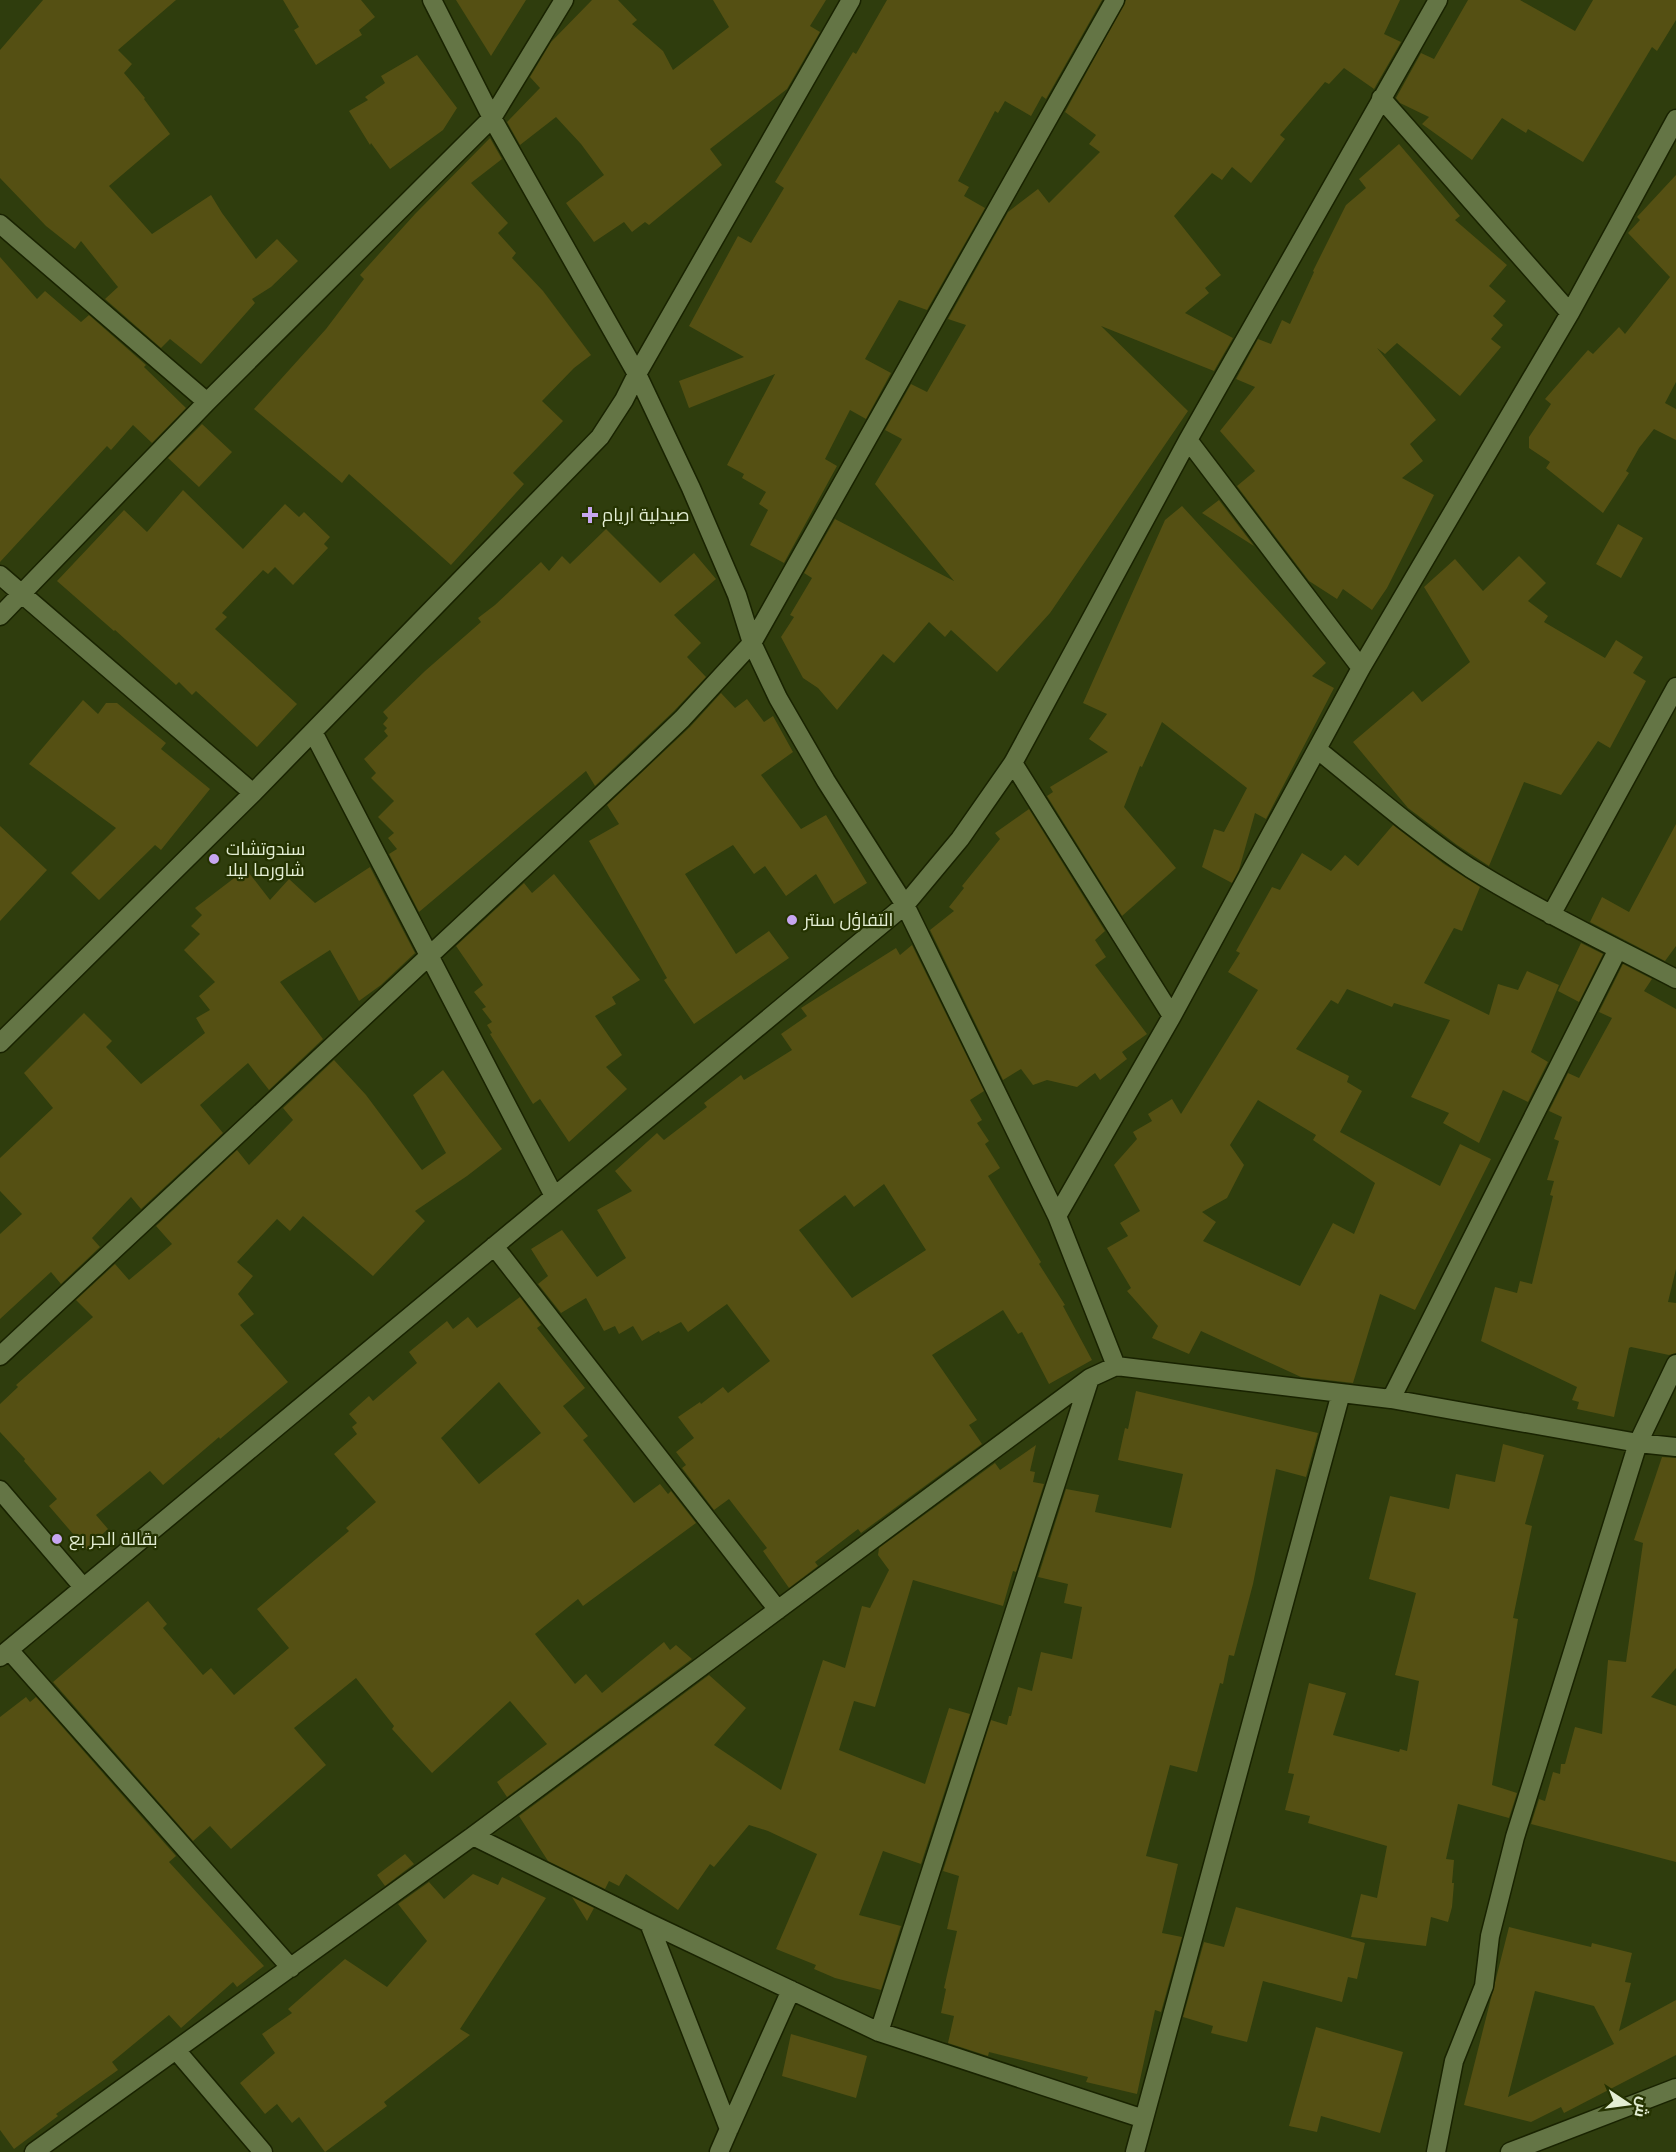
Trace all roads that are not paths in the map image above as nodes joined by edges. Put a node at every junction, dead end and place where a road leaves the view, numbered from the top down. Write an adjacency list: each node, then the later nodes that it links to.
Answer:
1 (432, 0): 7 (street)
2 (564, 0): 7 (street)
3 (851, 0): 11 (street)
4 (1115, 0): 17 (street)
5 (1438, 0): 6 (street)
6 (1381, 98): 10 (street); 13 (street)
7 (492, 118): 11 (street); 12 (street)
8 (1676, 119): 10 (street)
9 (0, 224): 12 (street)
10 (1570, 313): 18 (street)
11 (637, 374): 17 (street); 20 (street)
12 (207, 402): 15 (street)
13 (1188, 440): 18 (street); 22 (street)
14 (0, 575): 15 (street)
15 (23, 594): 16 (street); 23 (street)
16 (0, 616)
17 (752, 643): 24 (street); 27 (street)
18 (1361, 668): 21 (street)
19 (1676, 687): 25 (street)
20 (313, 732): 23 (street); 27 (street)
21 (1318, 750): 25 (street); 29 (street)
22 (1013, 763): 24 (street); 29 (street)
23 (253, 793): 30 (street)
24 (905, 905): 31 (street); 32 (street)
25 (1551, 915): 26 (street)
26 (1618, 949): 28 (street); 39 (street)
27 (430, 954): 31 (street); 34 (street)
28 (1676, 979)
29 (1172, 1016): 32 (street)
30 (0, 1043)
31 (554, 1196): 33 (street)
32 (1057, 1216): 36 (street)
33 (494, 1246): 43 (street); 44 (street)
34 (0, 1356)
35 (1676, 1364): 40 (street)
36 (1116, 1366): 37 (street); 38 (street)
37 (1090, 1378): 44 (street); 50 (street)
38 (1341, 1393): 39 (street); 53 (street)
39 (1391, 1399): 40 (street)
40 (1638, 1443): 41 (street); 59 (street)
41 (1676, 1447)
42 (0, 1491): 43 (street)
43 (83, 1587): 45 (street)
44 (778, 1610): 46 (street)
45 (4, 1653): 48 (street)
46 (473, 1836): 47 (street); 48 (street)
47 (649, 1923): 49 (street); 54 (street)
48 (291, 1968): 51 (street)
49 (791, 1990): 50 (street); 54 (street)
50 (879, 2032): 53 (street)
51 (176, 2050): 55 (street); 56 (street)
52 (1676, 2088): 60 (street)
53 (1144, 2119): 58 (street)
54 (729, 2129): 57 (street)
55 (34, 2152)
56 (262, 2152)
57 (719, 2152)
58 (1135, 2152)
59 (1436, 2152)
60 (1510, 2152)

